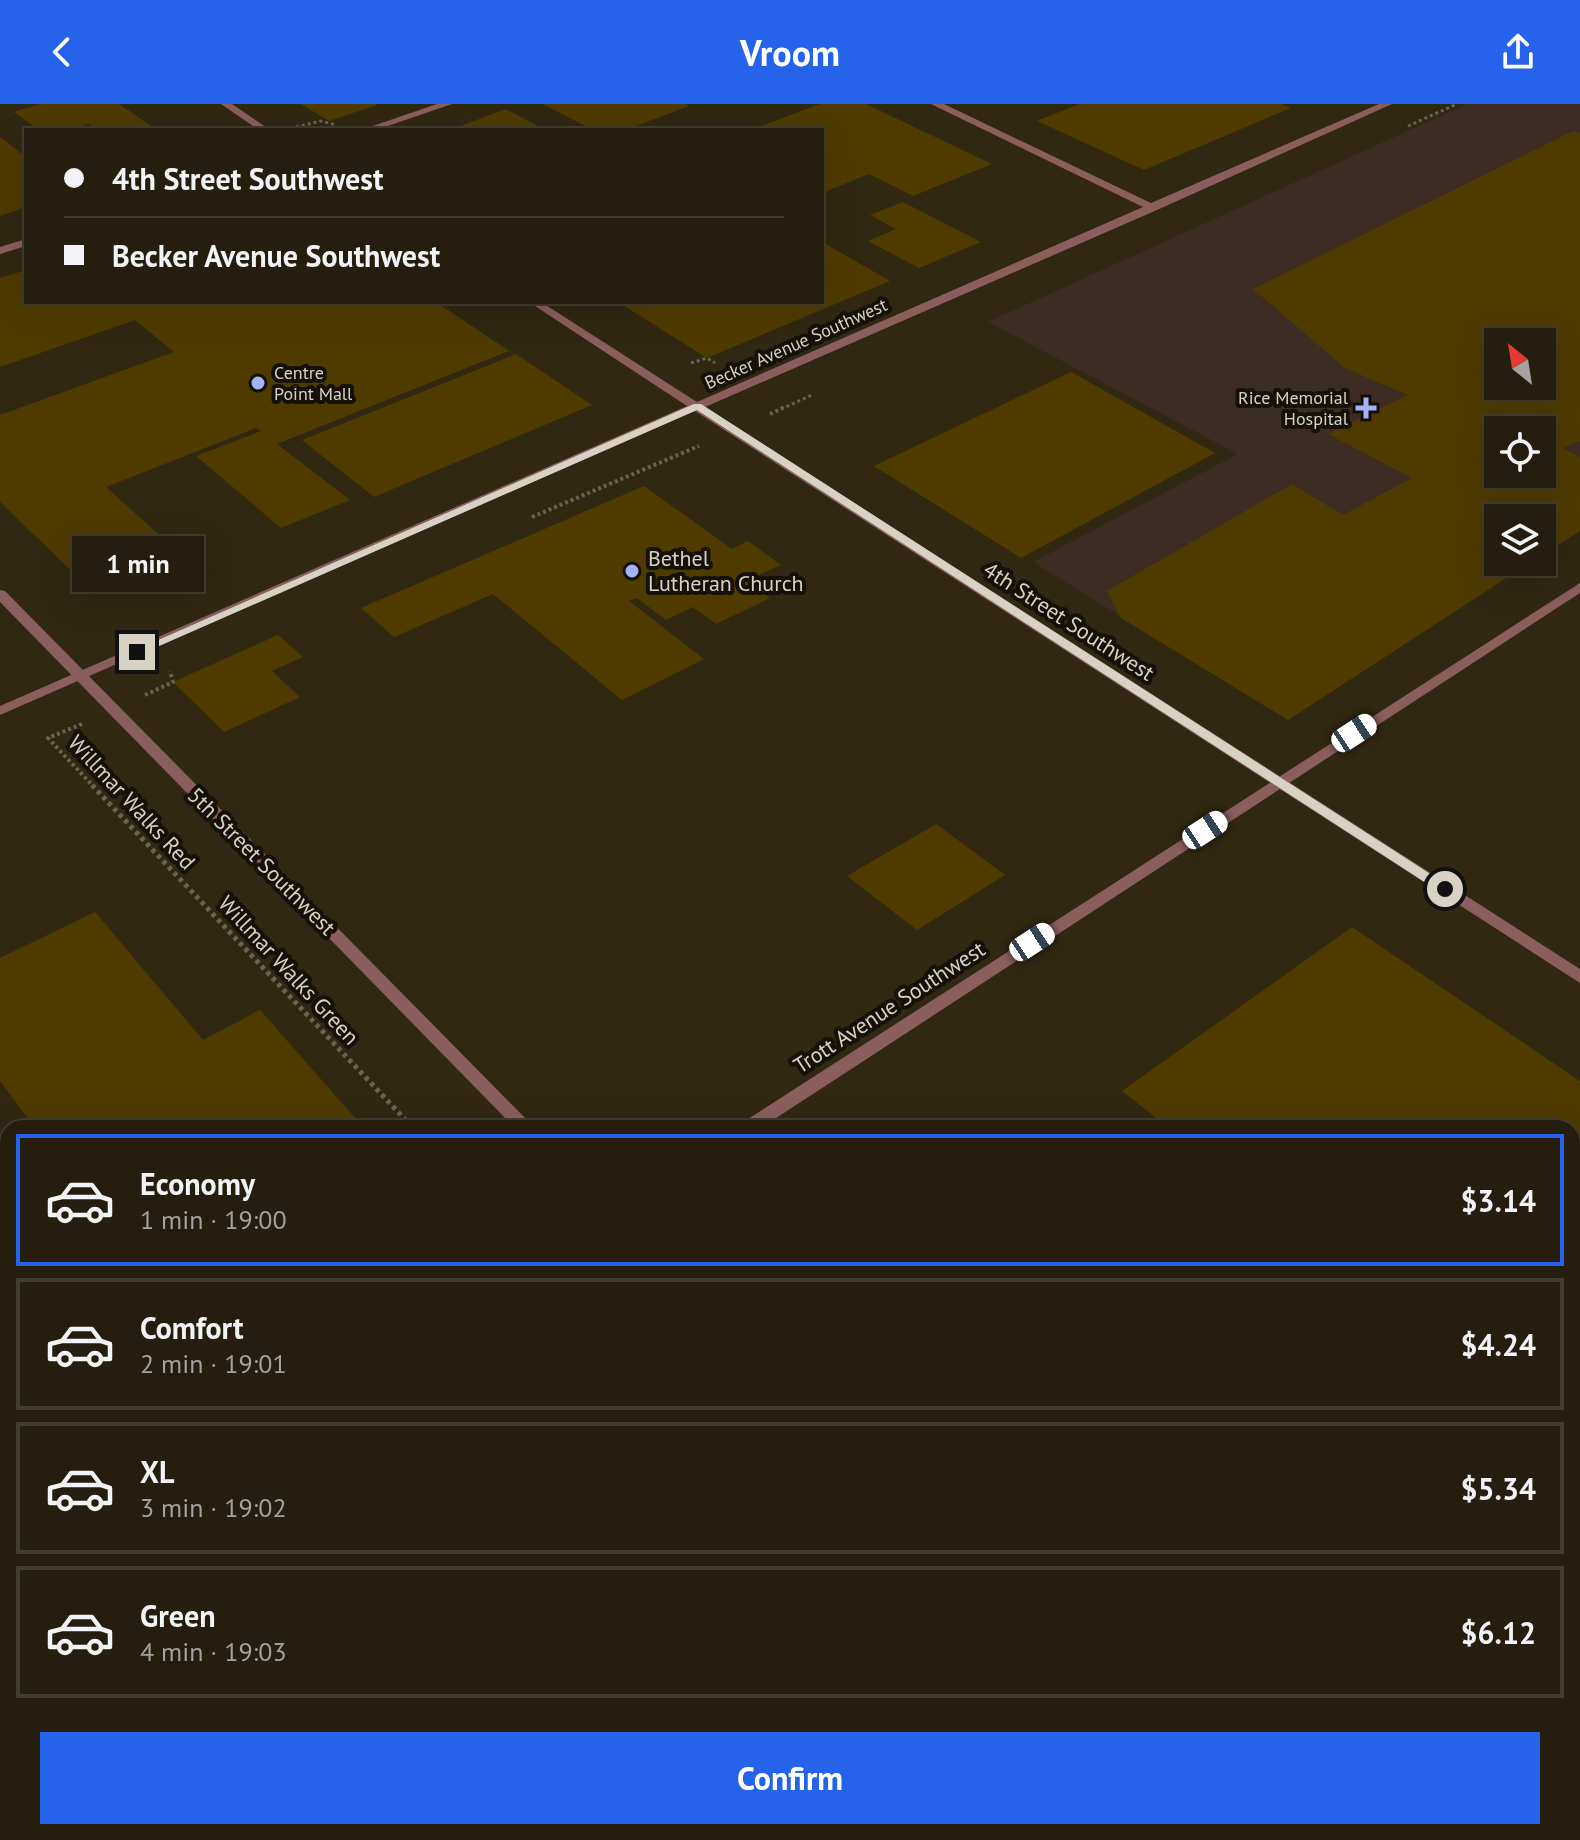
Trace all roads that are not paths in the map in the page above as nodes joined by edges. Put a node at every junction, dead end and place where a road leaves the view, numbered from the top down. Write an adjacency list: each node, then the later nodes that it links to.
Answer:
1 (226, 104): 5 (street)
2 (447, 104): 6 (street)
3 (936, 104): 7 (street)
4 (1387, 104): 7 (street, Becker Avenue Southwest)
5 (262, 128)
6 (372, 128)
7 (1153, 208): 11 (street, Becker Avenue Southwest)
8 (24, 243): 9 (street)
9 (0, 251)
10 (537, 304): 11 (street, 4th Street Southwest)
11 (698, 406): 14 (street, Becker Avenue Southwest); 16 (street, 4th Street Southwest)
12 (1580, 587): 16 (street, Trott Avenue Southwest)
13 (0, 594): 14 (street, 5th Street Southwest)
14 (80, 677): 15 (street, Becker Avenue Southwest); 18 (street, 5th Street Southwest)
15 (0, 711)
16 (1279, 782): 17 (street, 4th Street Southwest); 19 (street, Trott Avenue Southwest)
17 (1580, 977)
18 (518, 1120)
19 (760, 1120)

